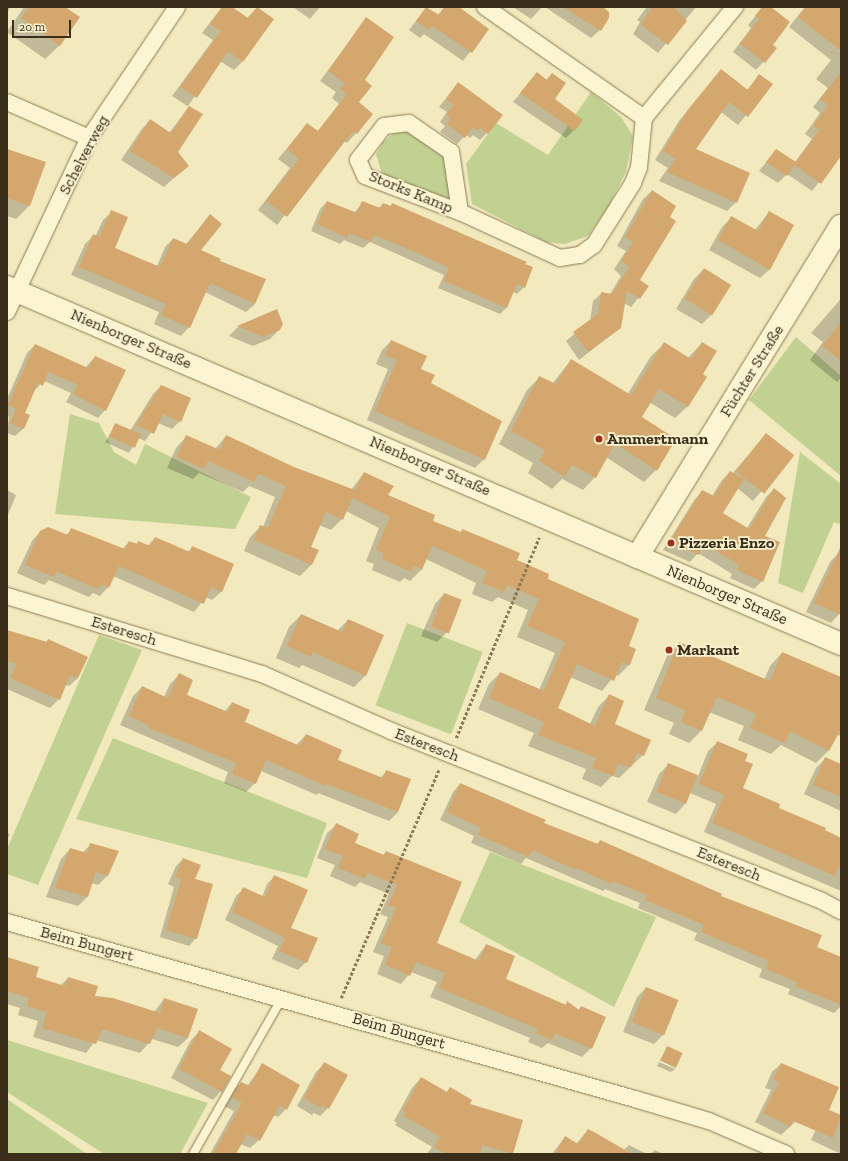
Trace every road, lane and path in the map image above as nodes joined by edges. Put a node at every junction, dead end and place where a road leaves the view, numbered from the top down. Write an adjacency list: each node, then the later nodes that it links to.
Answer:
1 (177, 7): 6 (street, Schelverweg)
2 (485, 7): 5 (street)
3 (735, 7): 5 (street)
4 (7, 102): 6 (street)
5 (644, 118): 7 (street, Storks Kamp)
6 (89, 138): 9 (street, Schelverweg)
7 (460, 212): 7 (street, Storks Kamp)
8 (841, 226): 12 (main road, Füchter Straße)
9 (12, 289): 10 (street, Schelverweg); 11 (main road, Nienborger Straße)
10 (7, 312)
11 (548, 516): 12 (main road, Nienborger Straße); 15 (path)
12 (637, 557): 14 (main road, Nienborger Straße)
13 (7, 596): 15 (street, Esteresch)
14 (841, 644)
15 (448, 753): 16 (street, Esteresch); 19 (path)
16 (841, 911)
17 (7, 922): 18 (street, Beim Bungert)
18 (282, 998): 19 (street, Beim Bungert); 20 (lane)
19 (334, 1012): 21 (street, Beim Bungert)
20 (193, 1154)
21 (786, 1154)

